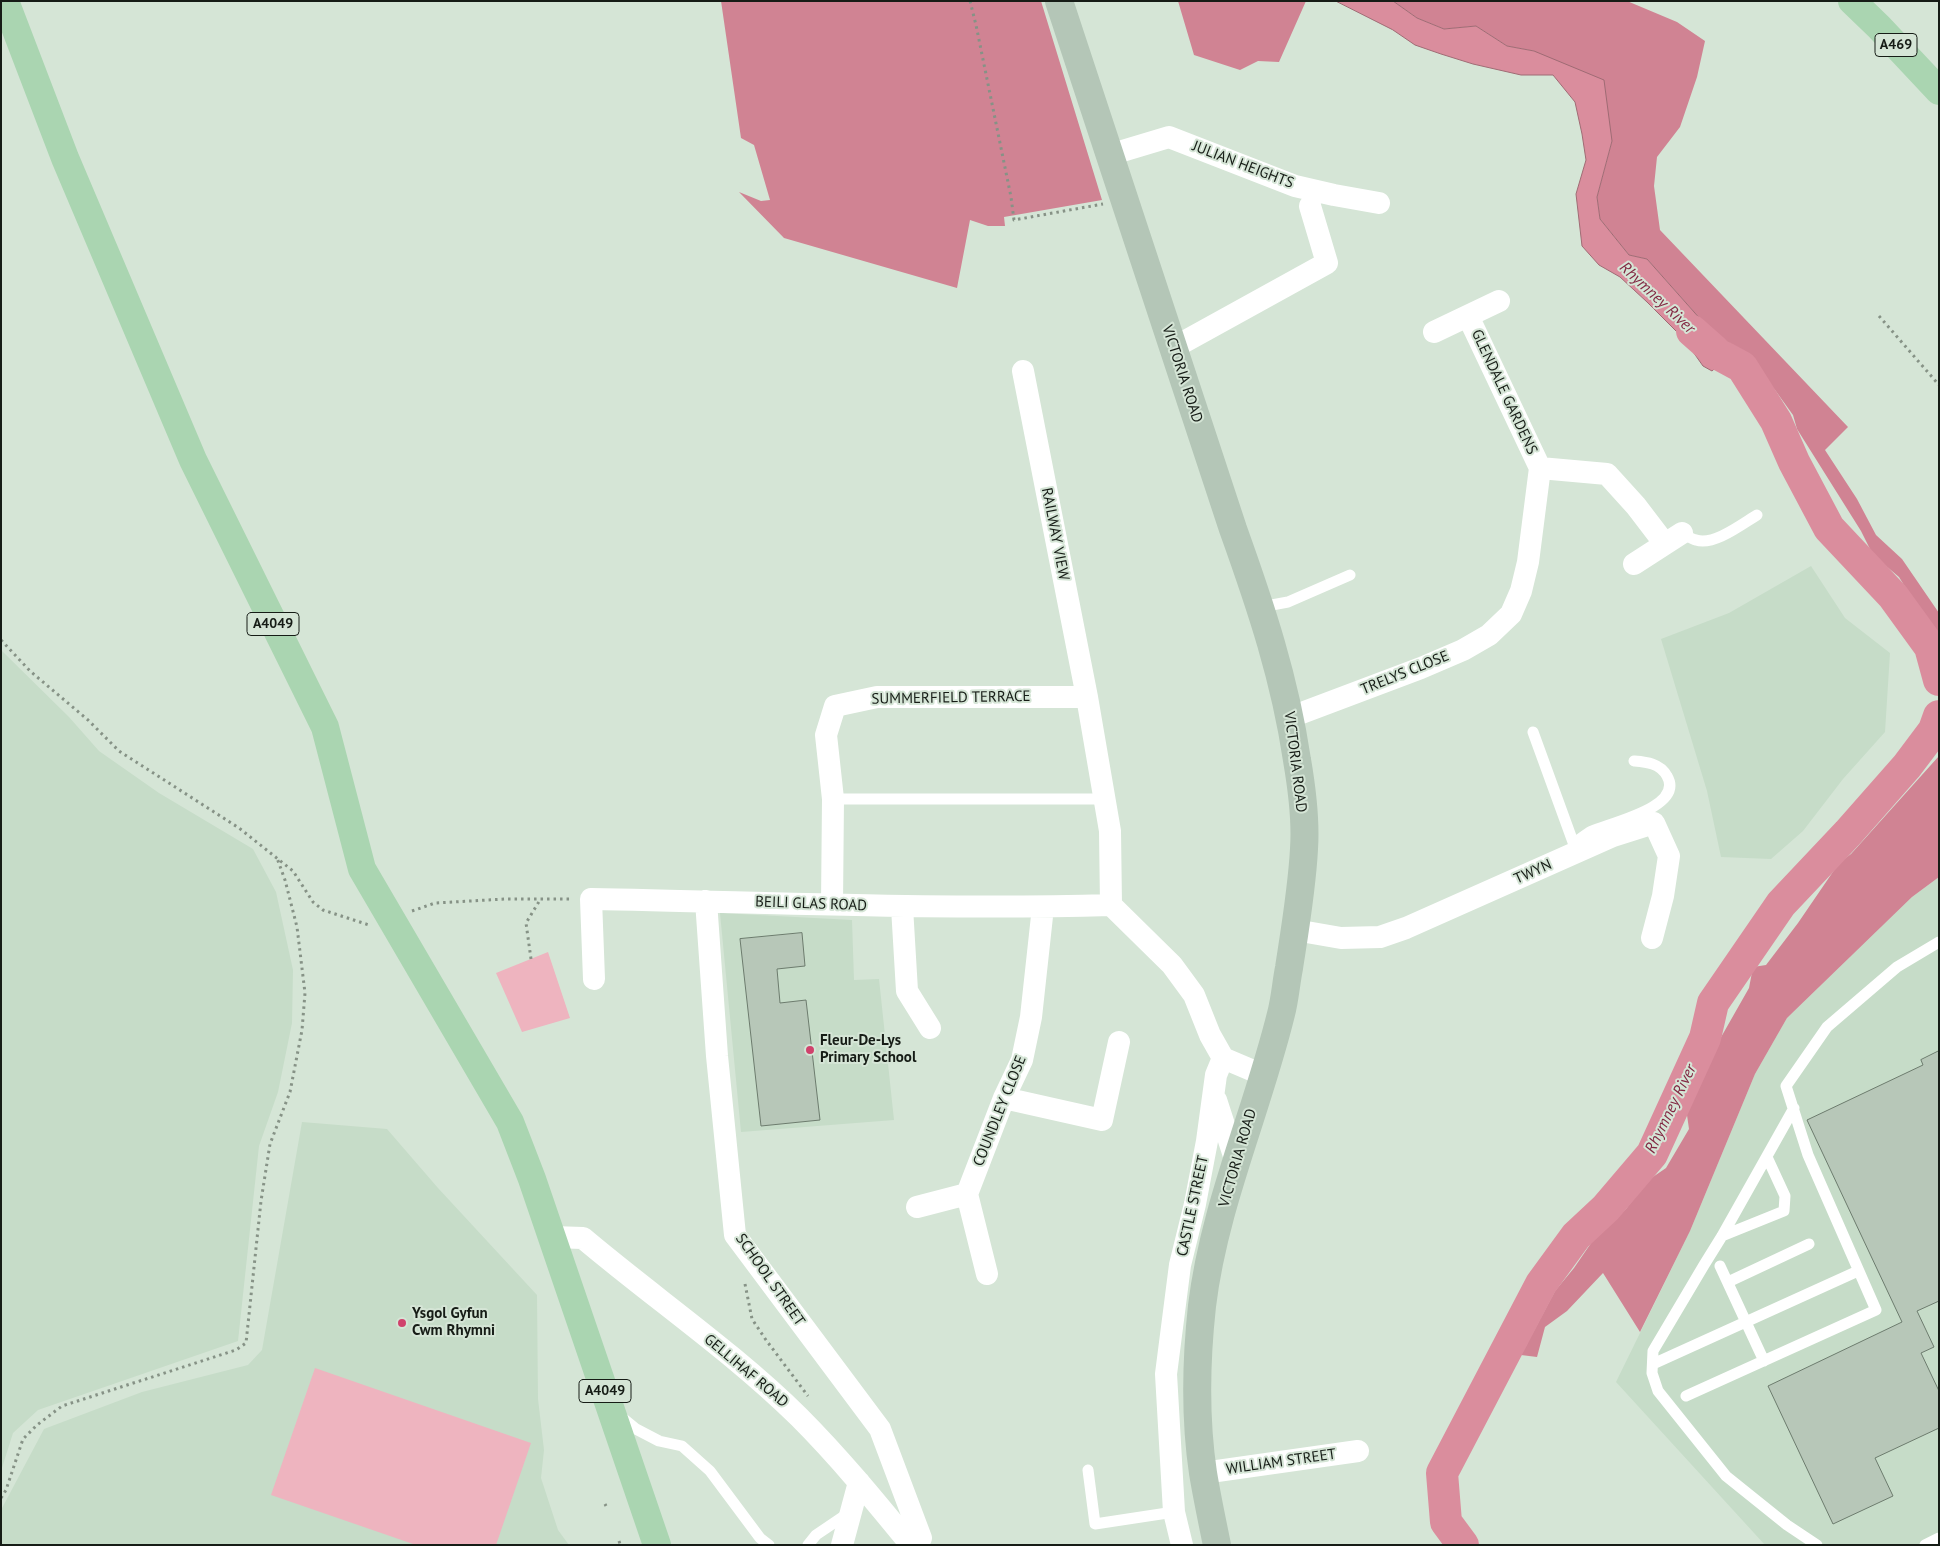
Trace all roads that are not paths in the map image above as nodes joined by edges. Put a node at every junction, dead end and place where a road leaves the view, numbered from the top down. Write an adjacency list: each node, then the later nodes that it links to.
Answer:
1 (5, 1): 48 (main road, A4049)
2 (1059, 1): 5 (main road, VICTORIA ROAD)
3 (1852, 1): 4 (main road, A469)
4 (1939, 91)
5 (1109, 155): 6 (street, JULIAN HEIGHTS); 11 (main road, VICTORIA ROAD)
6 (1379, 203)
7 (1310, 206): 11 (street)
8 (1499, 301): 9 (street)
9 (1468, 316): 10 (street); 13 (street, GLENDALE GARDENS)
10 (1434, 332)
11 (1174, 348): 18 (main road, VICTORIA ROAD)
12 (1023, 371): 20 (street, RAILWAY VIEW)
13 (1540, 468): 15 (street, GLENDALE GARDENS); 19 (street, GLENDALE GARDENS)
14 (1757, 515): 15 (lane)
15 (1673, 538): 16 (street)
16 (1634, 564)
17 (1350, 575): 18 (lane)
18 (1261, 607): 21 (main road, VICTORIA ROAD)
19 (1511, 614): 21 (street, TRELYS CLOSE)
20 (1087, 697): 24 (street, SUMMERFIELD TERRACE); 25 (street, RAILWAY VIEW)
21 (1291, 717): 32 (main road, VICTORIA ROAD)
22 (1533, 732): 26 (lane)
23 (1634, 761): 26 (lane)
24 (833, 799): 25 (lane); 28 (street, SUMMERFIELD TERRACE)
25 (1104, 799): 29 (street, RAILWAY VIEW)
26 (1577, 853): 32 (street, TWYN); 33 (street, TWYN)
27 (706, 901): 28 (street, BEILI GLAS ROAD); 35 (street, BEILI GLAS ROAD); 66 (street, SCHOOL STREET)
28 (832, 904): 30 (street, BEILI GLAS ROAD)
29 (1111, 905): 31 (street, BEILI GLAS ROAD); 38 (street)
30 (902, 907): 31 (street, BEILI GLAS ROAD); 36 (street)
31 (1042, 907): 41 (street, COUNDLEY CLOSE)
32 (1295, 930): 39 (main road, VICTORIA ROAD)
33 (1652, 938)
34 (1939, 942): 42 (lane)
35 (594, 979)
36 (930, 1028)
37 (1119, 1042): 41 (street)
38 (1223, 1058): 39 (street); 40 (street, CASTLE STREET)
39 (1263, 1075): 44 (main road, VICTORIA ROAD)
40 (1214, 1094): 44 (street); 64 (street, CASTLE STREET)
41 (1004, 1098): 45 (street, COUNDLEY CLOSE)
42 (1794, 1108): 43 (lane); 51 (lane)
43 (1767, 1157): 47 (lane); 47 (lane)
44 (1236, 1162): 61 (main road, VICTORIA ROAD)
45 (967, 1194): 46 (street); 52 (street)
46 (917, 1206)
47 (1722, 1236): 56 (lane)
48 (552, 1238): 58 (main road, A4049); 62 (street, GELLIHAF ROAD)
49 (1809, 1244): 53 (lane)
50 (1720, 1266): 53 (lane)
51 (1858, 1271): 54 (lane); 55 (lane)
52 (987, 1274)
53 (1728, 1282): 54 (lane)
54 (1746, 1322): 55 (lane); 56 (lane)
55 (1764, 1361): 57 (lane)
56 (1653, 1364): 73 (lane)
57 (1686, 1396)
58 (612, 1410): 67 (main road, A4049); 68 (lane)
59 (1358, 1451): 61 (street, WILLIAM STREET)
60 (1088, 1470): 64 (lane)
61 (1203, 1473): 72 (main road, VICTORIA ROAD)
62 (859, 1482): 63 (street); 66 (street, GELLIHAF ROAD)
63 (851, 1511): 69 (lane); 70 (street)
64 (1174, 1512): 71 (street, CASTLE STREET)
65 (1939, 1538): 74 (lane)
66 (916, 1542)
67 (658, 1545)
68 (768, 1545)
69 (808, 1545)
70 (842, 1545)
71 (1182, 1545)
72 (1217, 1545)
73 (1817, 1545)
74 (1924, 1545)

